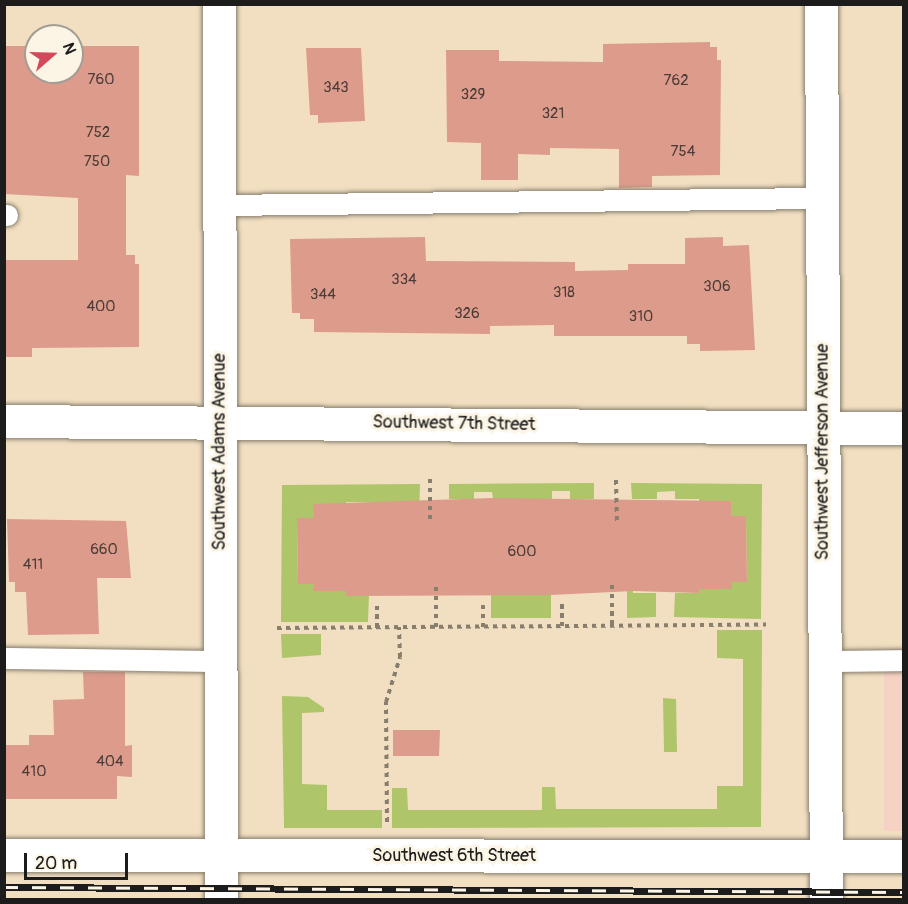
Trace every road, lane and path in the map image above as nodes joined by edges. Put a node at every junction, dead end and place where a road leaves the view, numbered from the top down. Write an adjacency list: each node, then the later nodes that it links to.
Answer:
1 (219, 4): 4 (street, Southwest Adams Avenue)
2 (821, 4): 3 (street, Southwest Jefferson Avenue)
3 (822, 198): 4 (lane); 7 (street, Southwest Jefferson Avenue)
4 (220, 205): 6 (street, Southwest Adams Avenue)
5 (4, 421): 6 (street, Southwest 7th Street)
6 (220, 423): 7 (street, Southwest 7th Street); 28 (street, Southwest Adams Avenue)
7 (822, 428): 8 (street, Southwest 7th Street); 29 (street, Southwest Jefferson Avenue)
8 (903, 428)
9 (430, 479): 11 (path)
10 (616, 480): 12 (path)
11 (430, 522)
12 (616, 523)
13 (612, 584): 20 (path)
14 (436, 586): 22 (path)
15 (483, 603): 23 (path)
16 (562, 604): 19 (path)
17 (378, 606): 25 (path)
18 (766, 625): 20 (path)
19 (562, 626): 20 (path); 23 (path)
20 (612, 626)
21 (399, 627): 22 (path); 25 (path); 30 (path)
22 (436, 627): 23 (path)
23 (483, 627)
24 (277, 628): 25 (path)
25 (377, 628)
26 (4, 658): 28 (lane)
27 (903, 660): 29 (lane)
28 (220, 661): 33 (street, Southwest Adams Avenue)
29 (824, 661): 32 (street, Southwest Jefferson Avenue)
30 (387, 832)
31 (4, 855): 33 (street, Southwest 6th Street)
32 (826, 855): 33 (street, Southwest 6th Street); 34 (street, Southwest 6th Street); 36 (street, Southwest Jefferson Avenue)
33 (221, 856): 35 (street, Southwest Adams Avenue)
34 (903, 856)
35 (221, 900)
36 (826, 900)

